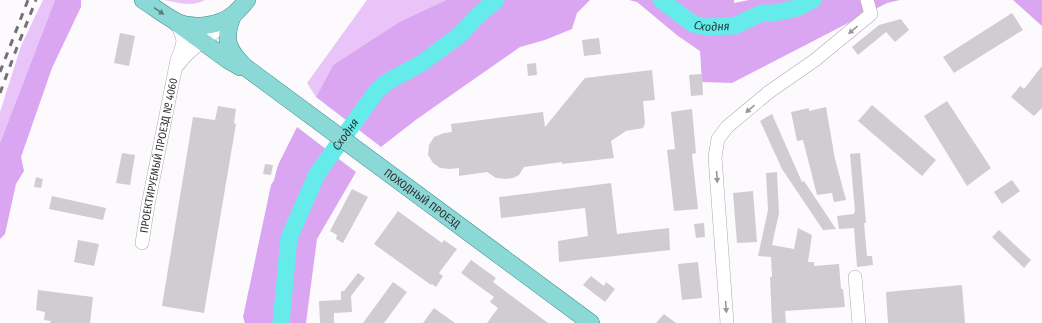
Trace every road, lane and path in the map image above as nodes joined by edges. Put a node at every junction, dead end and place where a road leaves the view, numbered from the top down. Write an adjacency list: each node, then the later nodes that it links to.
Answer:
1 (143, 0): 5 (main road, ПОХОДНЫЙ ПРОЕЗД, one-way to 5)
2 (247, 0): 4 (main road)
3 (867, 0): 12 (street, one-way to 12)
4 (233, 15): 5 (main road); 6 (street, ПРОЕКТИРУЕМЫЙ ПРОЕЗД № 4060); 8 (main road, ПОХОДНЫЙ ПРОЕЗД)
5 (175, 22): 6 (main road, ПОХОДНЫЙ ПРОЕЗД); 7 (street, ПРОЕКТИРУЕМЫЙ ПРОЕЗД № 4060)
6 (202, 42): 7 (street, ПРОЕКТИРУЕМЫЙ ПРОЕЗД № 4060); 8 (main road, ПОХОДНЫЙ ПРОЕЗД)
7 (176, 68): 9 (street, ПРОЕКТИРУЕМЫЙ ПРОЕЗД № 4060)
8 (253, 74): 11 (main road, ПОХОДНЫЙ ПРОЕЗД)
9 (142, 243)
10 (855, 277): 13 (street)
11 (591, 323)
12 (727, 323)
13 (859, 323)

